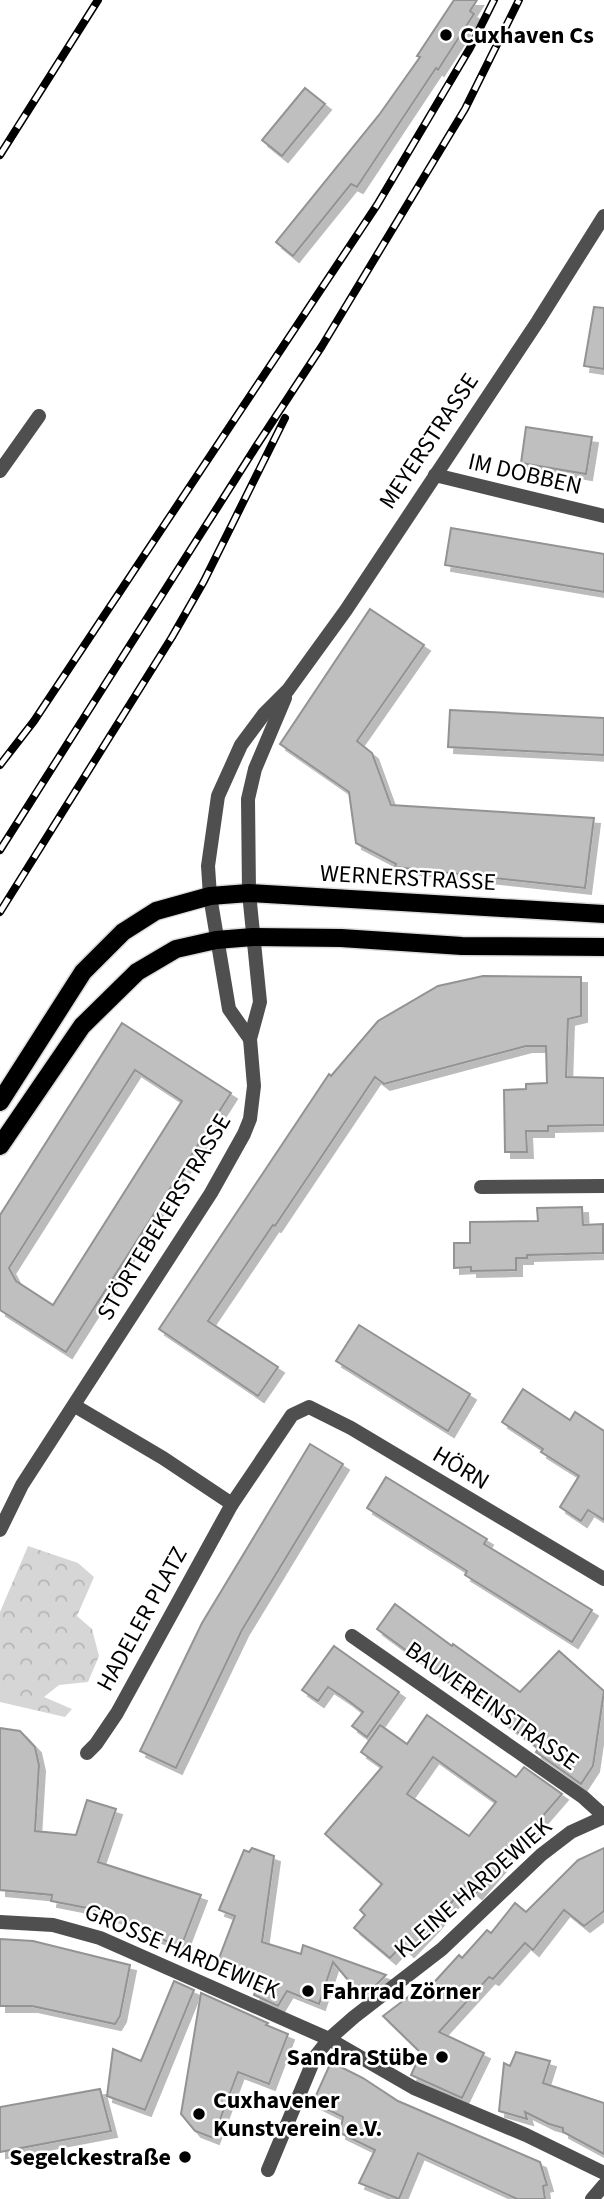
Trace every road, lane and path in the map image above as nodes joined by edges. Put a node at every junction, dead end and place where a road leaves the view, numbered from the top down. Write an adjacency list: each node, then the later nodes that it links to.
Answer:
1 (604, 216): 4 (street, MEYERSTRASSE)
2 (39, 416): 3 (street)
3 (0, 471)
4 (435, 475): 5 (street, IM DOBBEN); 6 (street, MEYERSTRASSE)
5 (604, 516)
6 (288, 690): 7 (street, MEYERSTRASSE); 8 (street, MEYERSTRASSE)
7 (249, 893): 8 (main road, WERNERSTRASSE); 9 (main road, WERNERSTRASSE); 10 (street, MEYERSTRASSE)
8 (210, 896): 11 (street); 14 (main road)
9 (604, 914)
10 (253, 937): 11 (main road); 12 (main road); 13 (street, STÖRTEBEKERSTRASSE)
11 (216, 940): 13 (street); 15 (main road)
12 (604, 947)
13 (250, 1039): 18 (street, STÖRTEBEKERSTRASSE)
14 (0, 1102)
15 (0, 1146)
16 (604, 1186): 17 (street)
17 (481, 1187)
18 (75, 1406): 20 (street); 21 (street)
19 (292, 1415): 20 (street, HADELER PLATZ); 22 (street, HÖRN)
20 (232, 1504): 24 (street, HADELER PLATZ)
21 (0, 1530)
22 (604, 1579)
23 (352, 1636): 25 (street, BAUVEREINSTRASSE)
24 (87, 1753)
25 (604, 1817): 27 (street, KLEINE HARDEWIEK)
26 (0, 1922): 27 (street, GROSSE HARDEWIEK)
27 (329, 2039): 28 (street, KLEINE HARDEWIEK); 29 (street, GROSSE HARDEWIEK)
28 (268, 2170)
29 (604, 2173)
30 (604, 2185): 31 (street)
31 (592, 2199)

